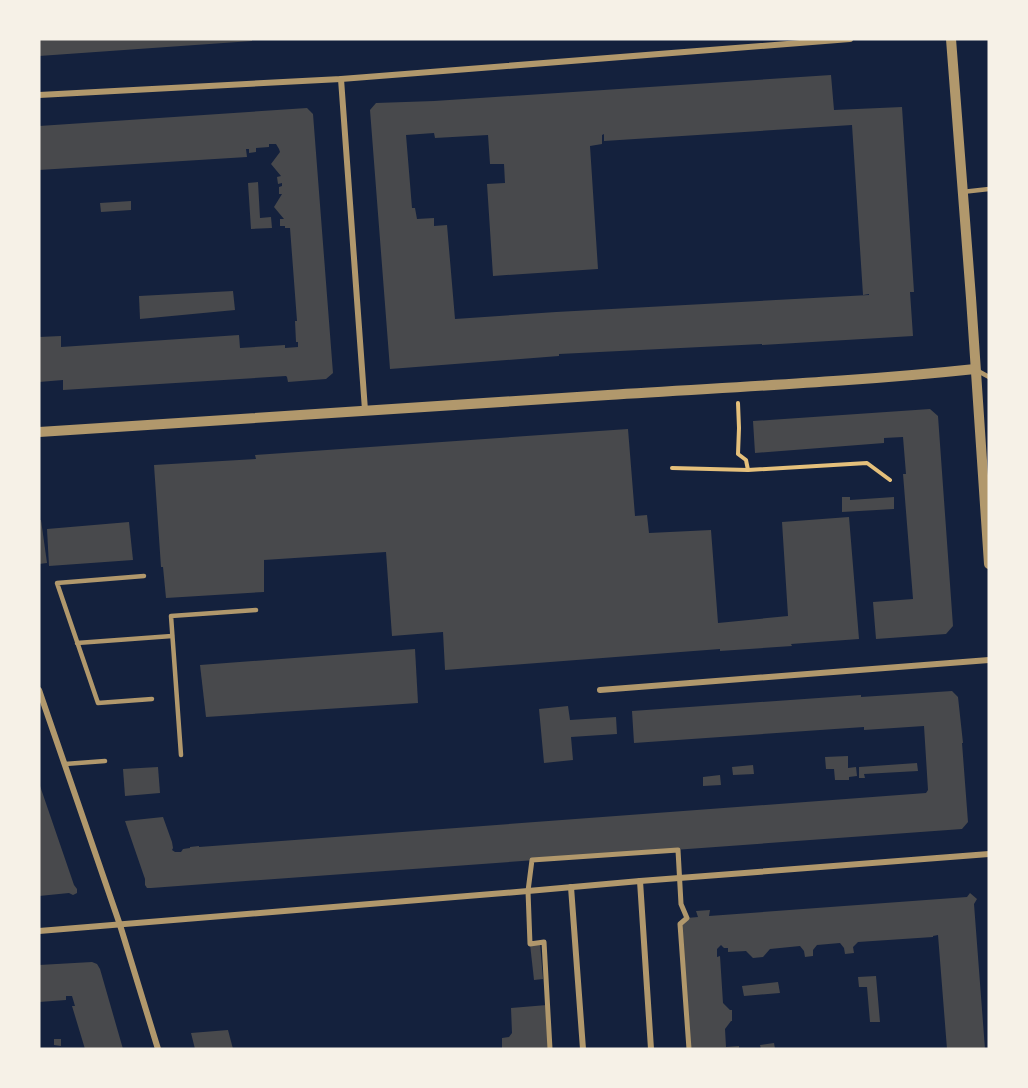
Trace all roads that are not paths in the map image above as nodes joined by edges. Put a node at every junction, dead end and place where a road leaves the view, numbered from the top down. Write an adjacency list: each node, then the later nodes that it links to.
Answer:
1 (850, 39): 3 (street)
2 (951, 39): 6 (street)
3 (341, 79): 4 (street); 9 (street)
4 (39, 95)
5 (989, 189): 6 (lane)
6 (962, 192): 7 (street)
7 (975, 369): 8 (lane); 9 (street); 11 (street)
8 (989, 377)
9 (365, 410): 10 (street)
10 (39, 432)
11 (989, 564)
12 (144, 576): 15 (lane)
13 (256, 610): 14 (lane)
14 (172, 636): 15 (lane); 20 (lane)
15 (77, 643): 19 (lane)
16 (989, 660): 18 (street)
17 (39, 690): 22 (street)
18 (600, 690)
19 (152, 699)
20 (182, 755)
21 (105, 761): 22 (lane)
22 (65, 764): 28 (street)
23 (989, 854): 24 (street)
24 (680, 877): 25 (street); 27 (street); 34 (street)
25 (640, 881): 26 (street); 33 (street)
26 (571, 887): 27 (street); 32 (street)
27 (528, 891): 28 (street); 31 (street)
28 (120, 925): 29 (street); 30 (street)
29 (39, 931)
30 (158, 1049)
31 (550, 1049)
32 (583, 1049)
33 (651, 1049)
34 (689, 1049)

